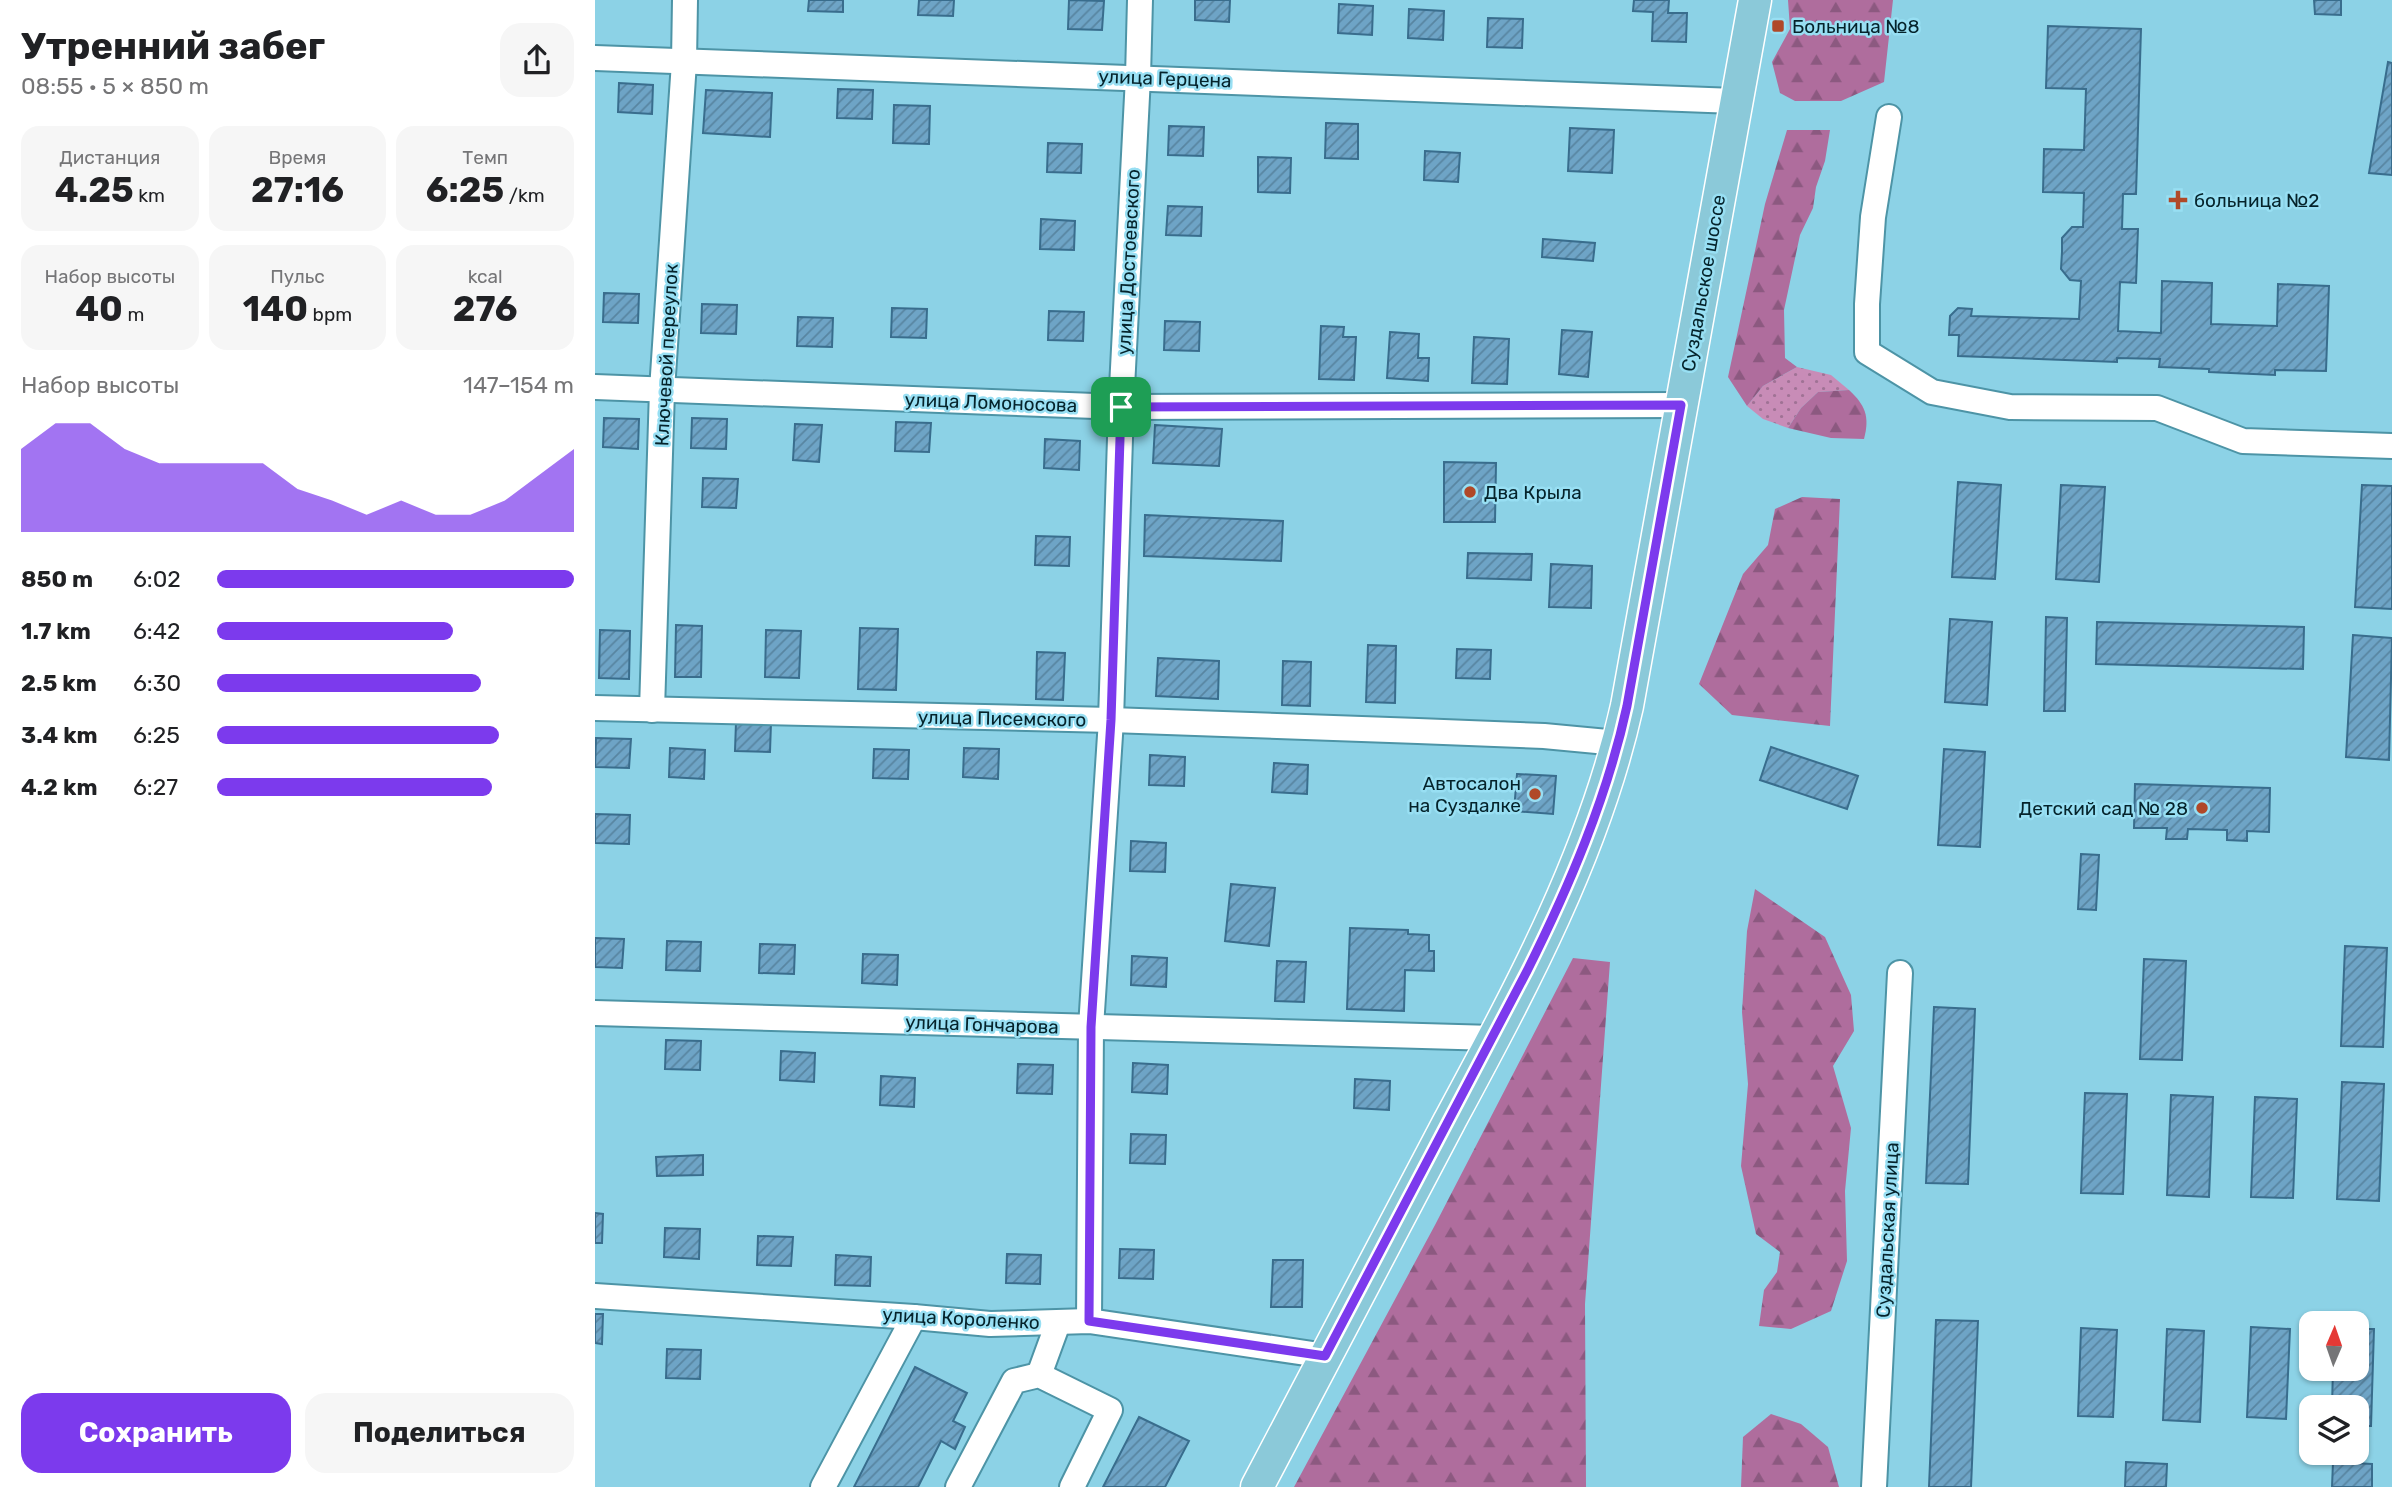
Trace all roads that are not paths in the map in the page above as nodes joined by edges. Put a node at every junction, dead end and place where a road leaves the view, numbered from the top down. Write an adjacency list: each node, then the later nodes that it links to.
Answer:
1 (685, 0): 5 (street, Ключевой переулок)
2 (1140, 0): 6 (street, улица Достоевского)
3 (1755, 0): 7 (main road, Суздальское шоссе)
4 (595, 58): 5 (street, улица Герцена)
5 (684, 62): 6 (street, улица Герцена); 10 (street, Ключевой переулок)
6 (1138, 77): 7 (street, улица Герцена); 12 (street, улица Достоевского)
7 (1735, 101): 11 (main road, Суздальское шоссе)
8 (1889, 117): 13 (street)
9 (595, 387): 10 (street, улица Ломоносова)
10 (663, 390): 12 (street, улица Ломоносова); 15 (street, Ключевой переулок)
11 (1681, 405): 12 (street, улица Ломоносова); 17 (main road, Суздальское шоссе)
12 (1121, 407): 16 (street, улица Достоевского)
13 (2392, 446)
14 (595, 708): 15 (street, улица Писемского)
15 (652, 710): 16 (street, улица Писемского)
16 (1111, 720): 17 (street, улица Писемского); 20 (street, улица Достоевского)
17 (1618, 743): 21 (main road, Суздальское шоссе)
18 (1900, 973): 32 (street, Суздальская улица)
19 (595, 1013): 20 (street, улица Гончарова)
20 (1091, 1027): 21 (street, улица Гончарова); 24 (street, улица Достоевского)
21 (1494, 1038): 26 (main road, Суздальское шоссе)
22 (595, 1296): 23 (street, улица Короленко)
23 (914, 1317): 25 (street, улица Короленко); 28 (street)
24 (1089, 1321): 25 (street, улица Короленко); 26 (street, улица Короленко)
25 (1058, 1323): 27 (street)
26 (1325, 1356): 31 (main road, Суздальское шоссе)
27 (1039, 1375): 29 (street); 30 (street)
28 (823, 1487)
29 (958, 1487)
30 (1072, 1487)
31 (1257, 1487)
32 (1874, 1487)

